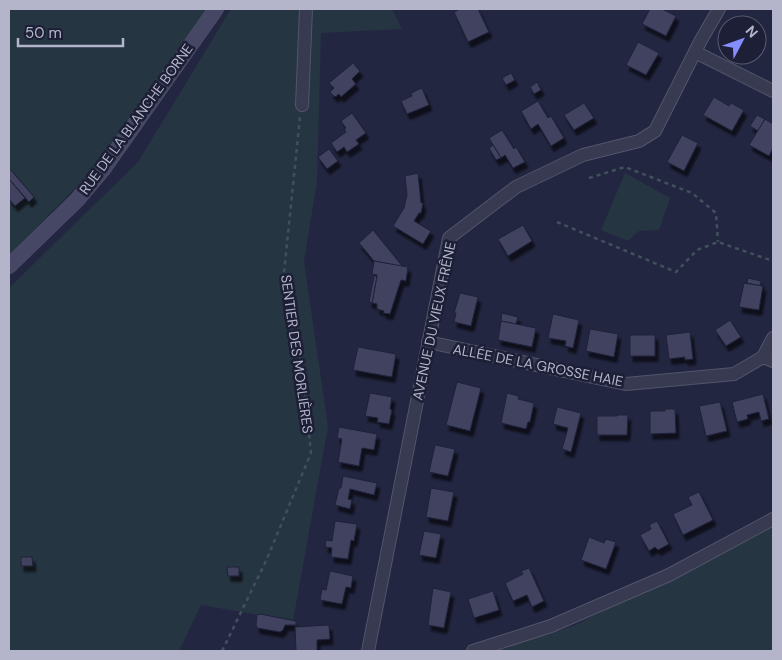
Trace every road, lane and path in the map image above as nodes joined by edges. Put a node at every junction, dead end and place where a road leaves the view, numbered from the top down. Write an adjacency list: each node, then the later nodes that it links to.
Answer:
1 (216, 9): 11 (street, RUE DE LA BLANCHE BORNE)
2 (306, 9): 6 (street)
3 (719, 9): 4 (street, AVENUE DU VIEUX FRÊNE)
4 (695, 52): 5 (street); 13 (street, AVENUE DU VIEUX FRÊNE)
5 (773, 91)
6 (302, 105): 16 (path, SENTIER DES MORLIÈRES)
7 (589, 178): 9 (path)
8 (557, 222): 9 (path)
9 (718, 242): 10 (path)
10 (773, 261)
11 (9, 266)
12 (773, 338): 14 (street)
13 (428, 342): 14 (street, ALLÉE DE LA GROSSE HAIE); 17 (street, AVENUE DU VIEUX FRÊNE)
14 (768, 359)
15 (773, 518): 18 (street)
16 (222, 651)
17 (368, 651)
18 (472, 651)

